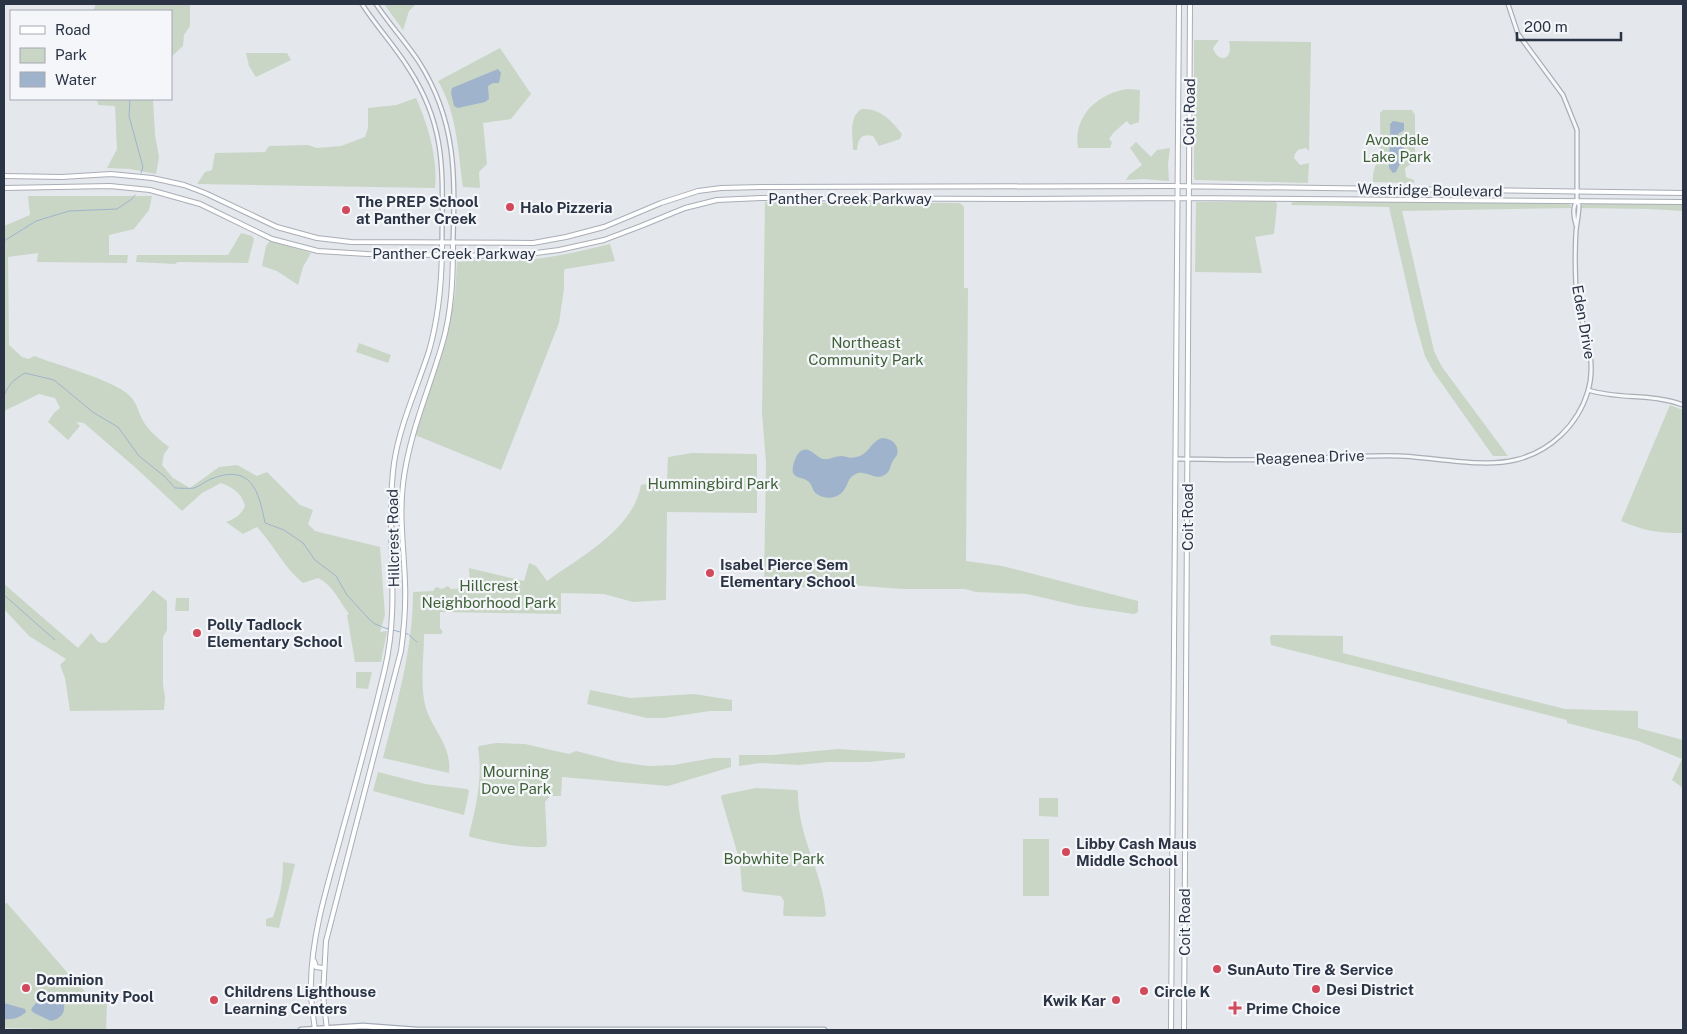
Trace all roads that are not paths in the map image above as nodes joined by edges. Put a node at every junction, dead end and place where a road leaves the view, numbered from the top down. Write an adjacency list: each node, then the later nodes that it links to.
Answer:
1 (362, 4): 17 (street, Hillcrest Road)
2 (376, 4): 18 (street, Hillcrest Road)
3 (1180, 4): 7 (main road, Coit Road)
4 (1190, 4): 8 (main road, Coit Road)
5 (1508, 4): 10 (street, Eden Drive)
6 (4, 176): 16 (main road, Panther Creek Parkway)
7 (1177, 187): 8 (main road, Westridge Boulevard); 13 (main road, Coit Road); 18 (main road, Panther Creek Parkway)
8 (1188, 187): 10 (main road, Westridge Boulevard); 12 (main road, Coit Road)
9 (4, 188): 19 (main road, Panther Creek Parkway)
10 (1577, 192): 11 (main road, Westridge Boulevard); 14 (street, Eden Drive)
11 (1683, 193)
12 (1188, 198): 13 (main road, Westridge Boulevard); 14 (main road, Westridge Boulevard); 25 (main road, Coit Road)
13 (1177, 199): 21 (main road, Panther Creek Parkway); 24 (main road, Coit Road)
14 (1577, 201): 15 (main road, Westridge Boulevard); 22 (street, Eden Drive)
15 (1683, 202)
16 (352, 242): 17 (main road, Panther Creek Parkway); 19 (main road)
17 (442, 243): 18 (main road, Panther Creek Parkway); 20 (main road, Hillcrest Road)
18 (453, 243): 21 (main road, Hillcrest Road)
19 (352, 253): 20 (main road, Panther Creek Parkway)
20 (442, 255): 21 (main road, Panther Creek Parkway); 30 (main road, Hillcrest Road)
21 (453, 255): 32 (main road, Hillcrest Road)
22 (1588, 390): 23 (street); 26 (street, Eden Drive)
23 (1683, 405)
24 (1176, 459): 25 (street, Reagenea Drive); 27 (main road, Coit Road)
25 (1187, 459): 26 (street, Reagenea Drive); 28 (main road, Coit Road)
26 (1445, 459)
27 (1173, 892): 28 (main road); 29 (main road, Coit Road)
28 (1183, 892): 31 (main road, Coit Road)
29 (1172, 955): 31 (main road); 38 (main road, Coit Road)
30 (312, 956): 32 (main road); 35 (main road, Hillcrest Road)
31 (1183, 956): 39 (main road, Coit Road)
32 (324, 968): 33 (main road, Hillcrest Road)
33 (327, 1029): 35 (main road); 36 (main road)
34 (301, 1030): 35 (main road)
35 (315, 1030)
36 (412, 1030): 37 (main road)
37 (824, 1030)
38 (1172, 1030)
39 (1184, 1030)

